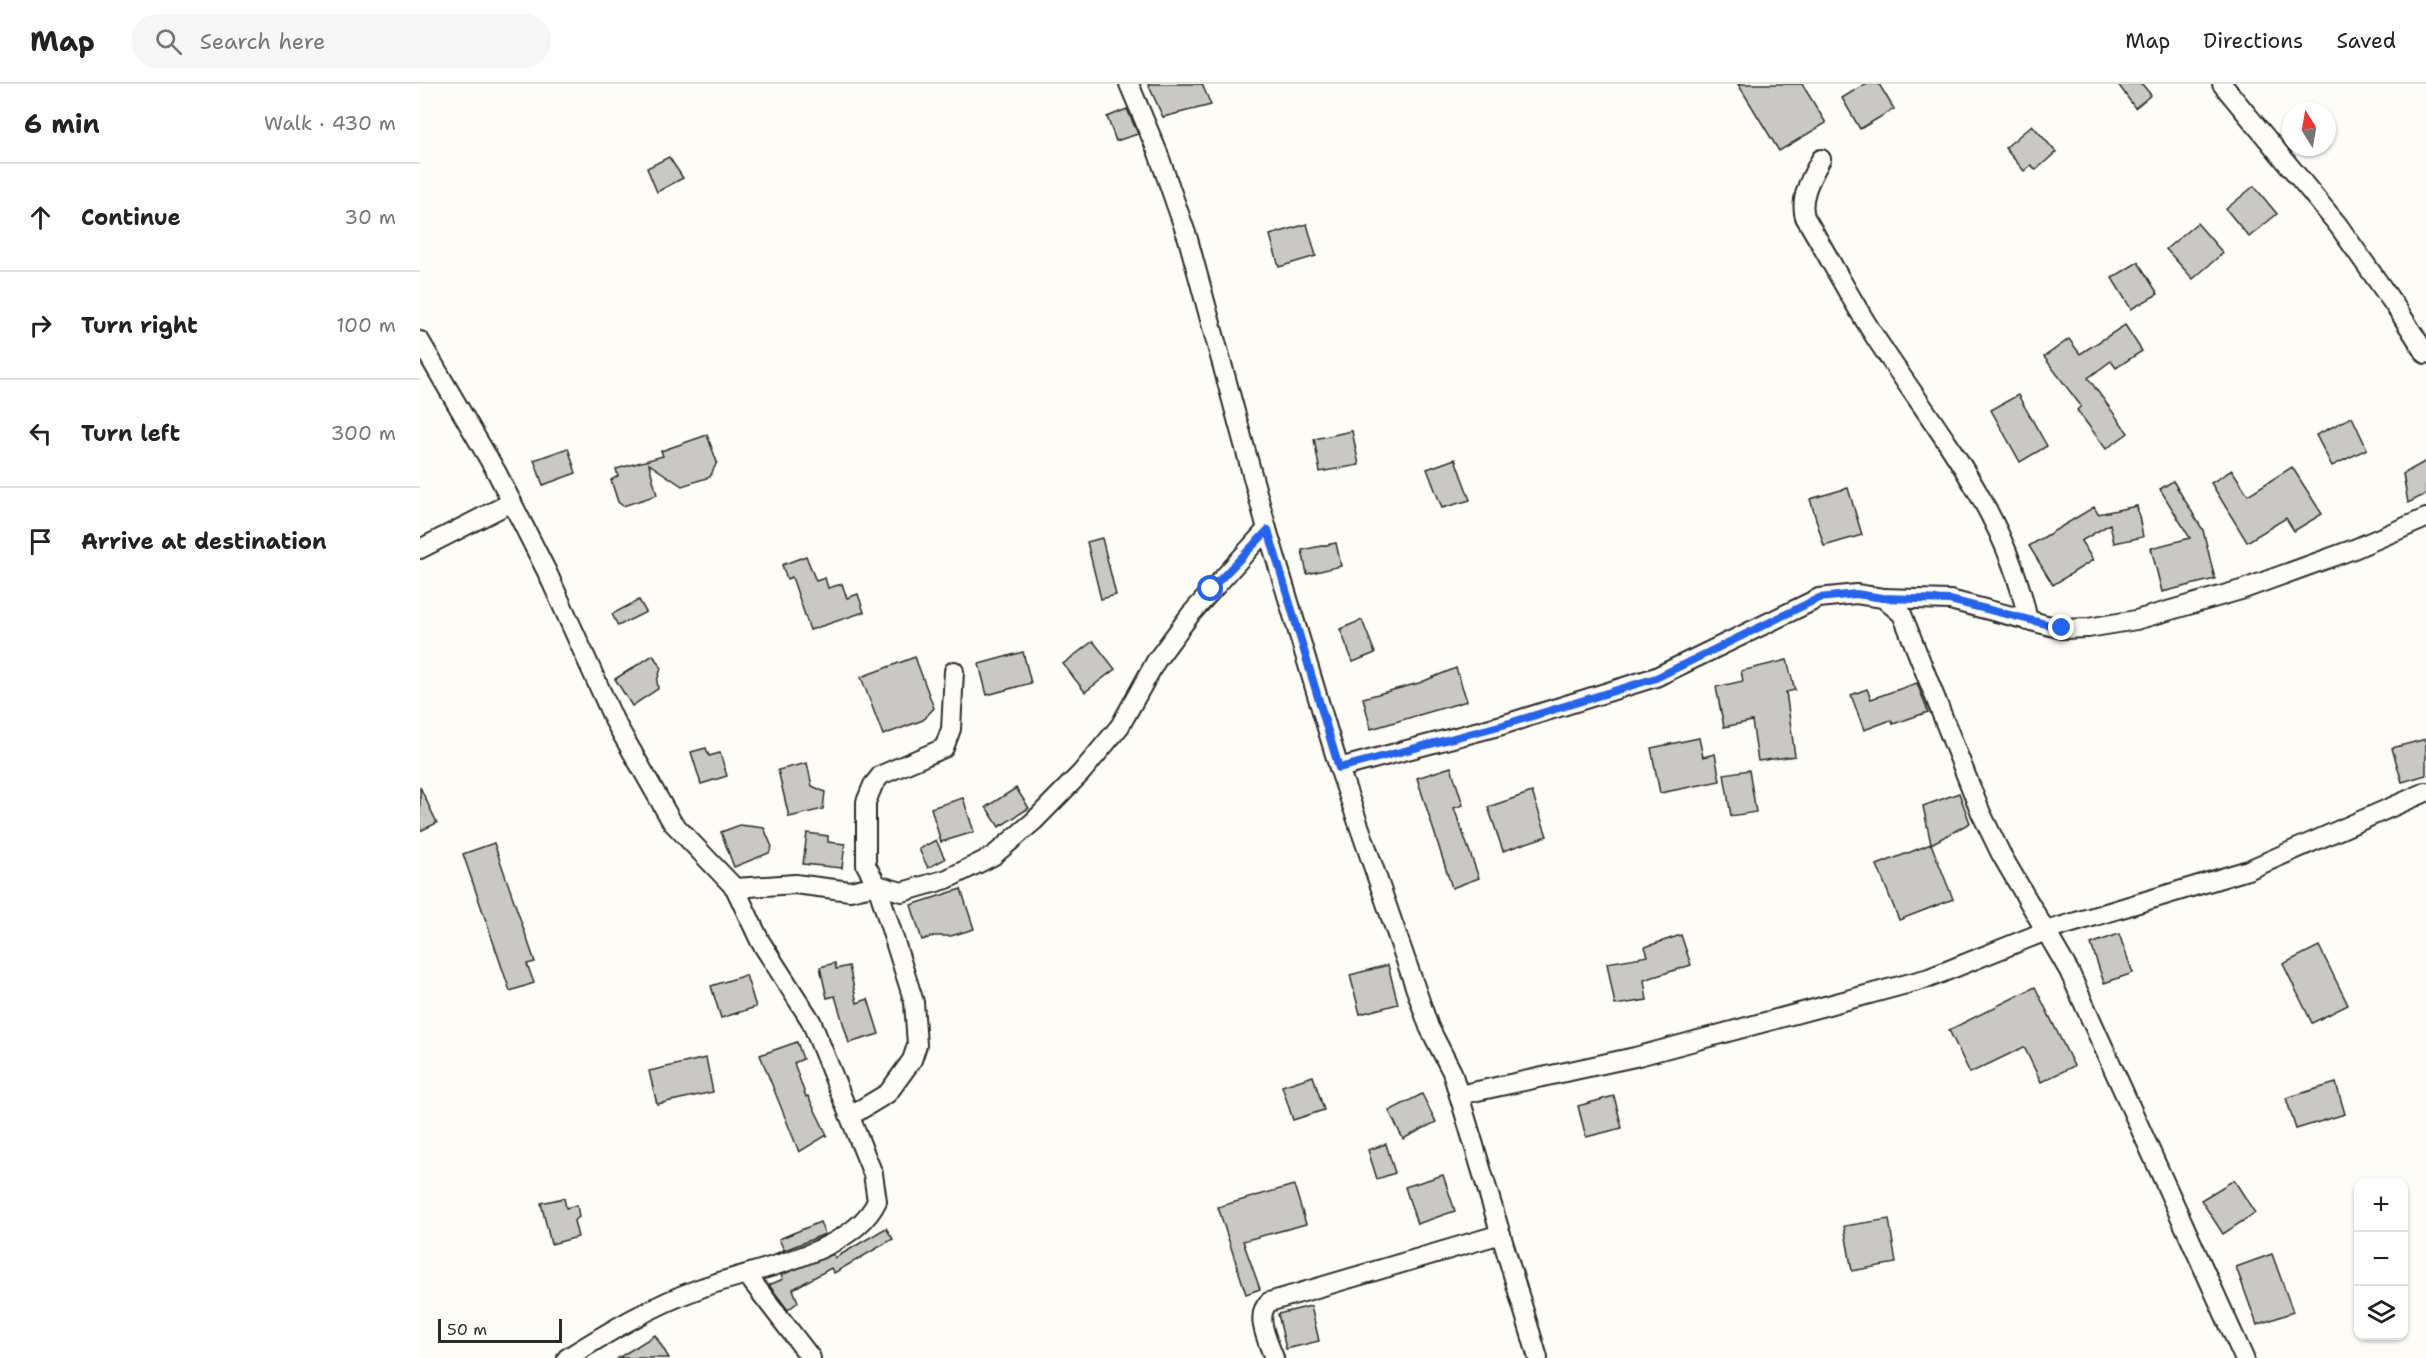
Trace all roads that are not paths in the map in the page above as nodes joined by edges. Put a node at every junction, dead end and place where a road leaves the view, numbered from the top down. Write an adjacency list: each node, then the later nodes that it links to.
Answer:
1 (1129, 84): 8 (street)
2 (2222, 84): 5 (street)
3 (1821, 159): 11 (street)
4 (420, 341): 6 (street)
5 (2426, 354)
6 (512, 502): 9 (street); 16 (street)
7 (2426, 518): 11 (street)
8 (1268, 530): 13 (street); 15 (street)
9 (420, 549)
10 (1883, 598): 11 (street); 13 (street); 17 (street)
11 (2028, 621)
12 (954, 671): 15 (street)
13 (1339, 768): 18 (street)
14 (2426, 792): 17 (street)
15 (877, 885): 16 (street); 19 (street)
16 (735, 888): 19 (street)
17 (2046, 931): 18 (street); 26 (street)
18 (1459, 1095): 20 (street)
19 (850, 1116): 21 (street)
20 (1501, 1234): 24 (street); 25 (street)
21 (747, 1275): 22 (street); 23 (street)
22 (567, 1358)
23 (811, 1358)
24 (1274, 1358)
25 (1538, 1358)
26 (2244, 1358)

